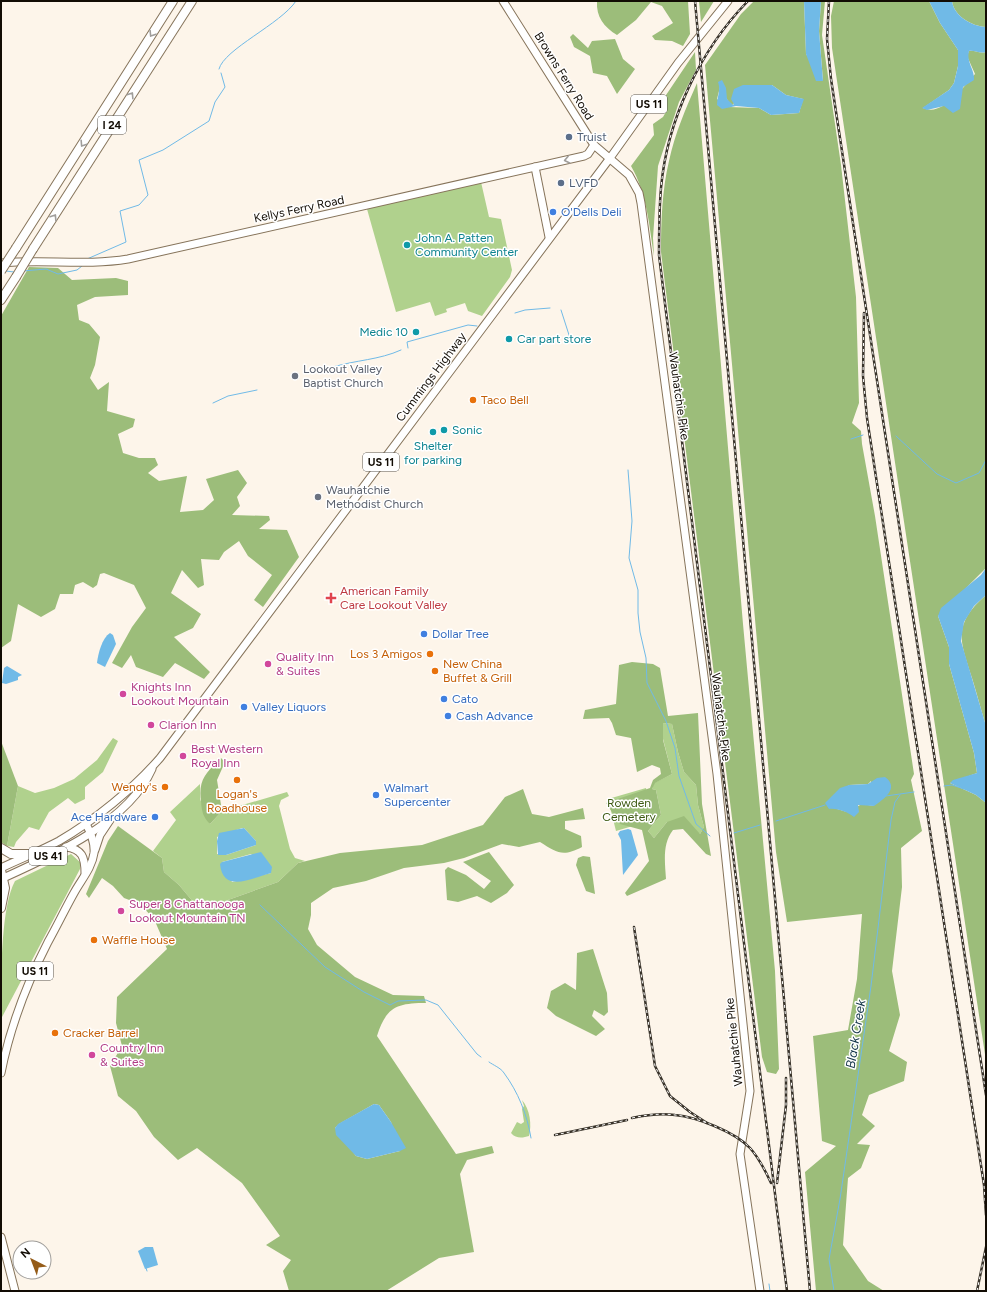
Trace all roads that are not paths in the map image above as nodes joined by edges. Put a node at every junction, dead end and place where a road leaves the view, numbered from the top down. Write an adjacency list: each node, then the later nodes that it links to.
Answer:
1 (173, 1): 10 (highway, I 24, one-way to 10, bridge)
2 (192, 1): 11 (highway, I 24, one-way to 2, bridge)
3 (503, 1): 5 (street, Browns Ferry Road)
4 (728, 1): 6 (street, Cummings Highway / US 11)
5 (594, 145): 6 (street, Browns Ferry Road); 7 (street, Kellys Ferry Road, one-way to 7)
6 (610, 158): 8 (street, Cummings Highway / US 11); 26 (street, Wauhatchie Pike)
7 (534, 167): 8 (street); 9 (street, Kellys Ferry Road)
8 (549, 237): 12 (street, Cummings Highway / US 11)
9 (1, 263)
10 (1, 271)
11 (1, 300)
12 (152, 767): 13 (street, Cummings Highway / US 41); 14 (street, Cummings Highway / US 41)
13 (114, 814): 15 (street, Cummings Highway / US 41); 19 (street)
14 (86, 824): 15 (street, US 11); 18 (street, Cummings Highway / US 41)
15 (90, 832): 16 (street, Cummings Highway / US 41); 19 (street, US 11)
16 (66, 847): 20 (street, Cummings Highway / US 41); 21 (street)
17 (1, 848): 18 (highway)
18 (30, 854): 20 (street, Cummings Highway / US 41)
19 (92, 858): 21 (street, US 11)
20 (2, 874): 22 (highway)
21 (85, 874): 23 (street, US 11)
22 (1, 908)
23 (1, 1073)
24 (1, 1237): 25 (street)
25 (15, 1291)
26 (760, 1291)

